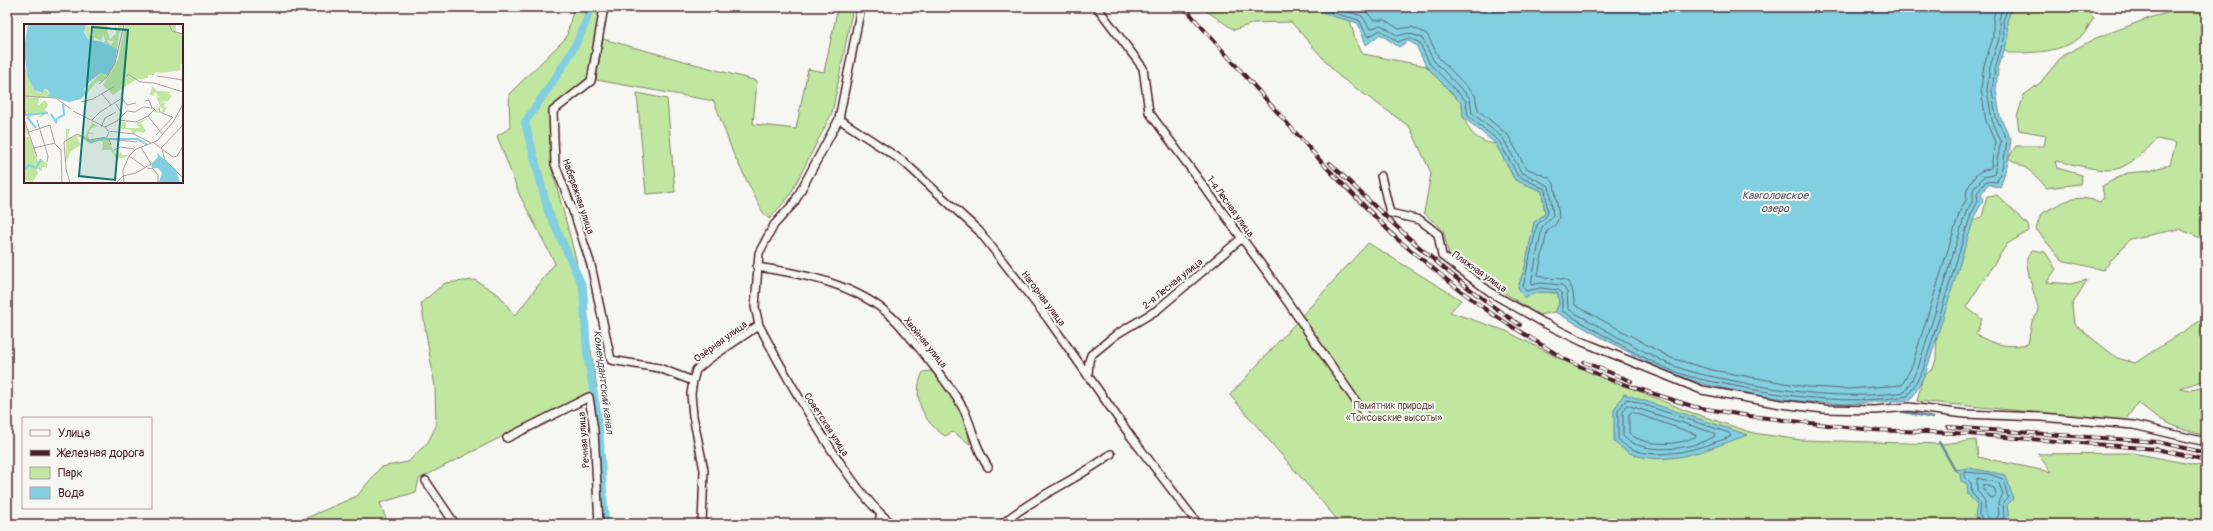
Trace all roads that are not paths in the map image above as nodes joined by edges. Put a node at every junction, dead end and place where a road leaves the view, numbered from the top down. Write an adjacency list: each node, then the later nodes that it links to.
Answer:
1 (604, 7): 10 (street, Набережная улица)
2 (861, 7): 4 (street, Озёрная улица)
3 (1097, 7): 6 (street, 1-я Лесная улица)
4 (839, 119): 7 (street, Озёрная улица); 9 (street, Нагорная улица)
5 (1381, 176): 13 (street, Пляжная улица)
6 (1242, 238): 9 (street, 2-я Лесная улица); 11 (street, 1-я Лесная улица)
7 (757, 267): 8 (street, Озёрная улица); 15 (street, Хвойная улица)
8 (759, 326): 10 (street, Озёрная улица); 17 (street, Советская улица)
9 (1088, 376): 24 (street, Нагорная улица)
10 (693, 381): 20 (street, Озёрная улица)
11 (1364, 413)
12 (507, 438): 19 (street, Речная улица)
13 (2206, 442)
14 (1111, 454): 23 (street)
15 (988, 467)
16 (426, 481): 18 (street)
17 (881, 514): 21 (street); 22 (street, Советская улица)
18 (455, 524)
19 (599, 524)
20 (702, 524)
21 (878, 524)
22 (892, 524)
23 (1002, 524)
24 (1198, 524)

